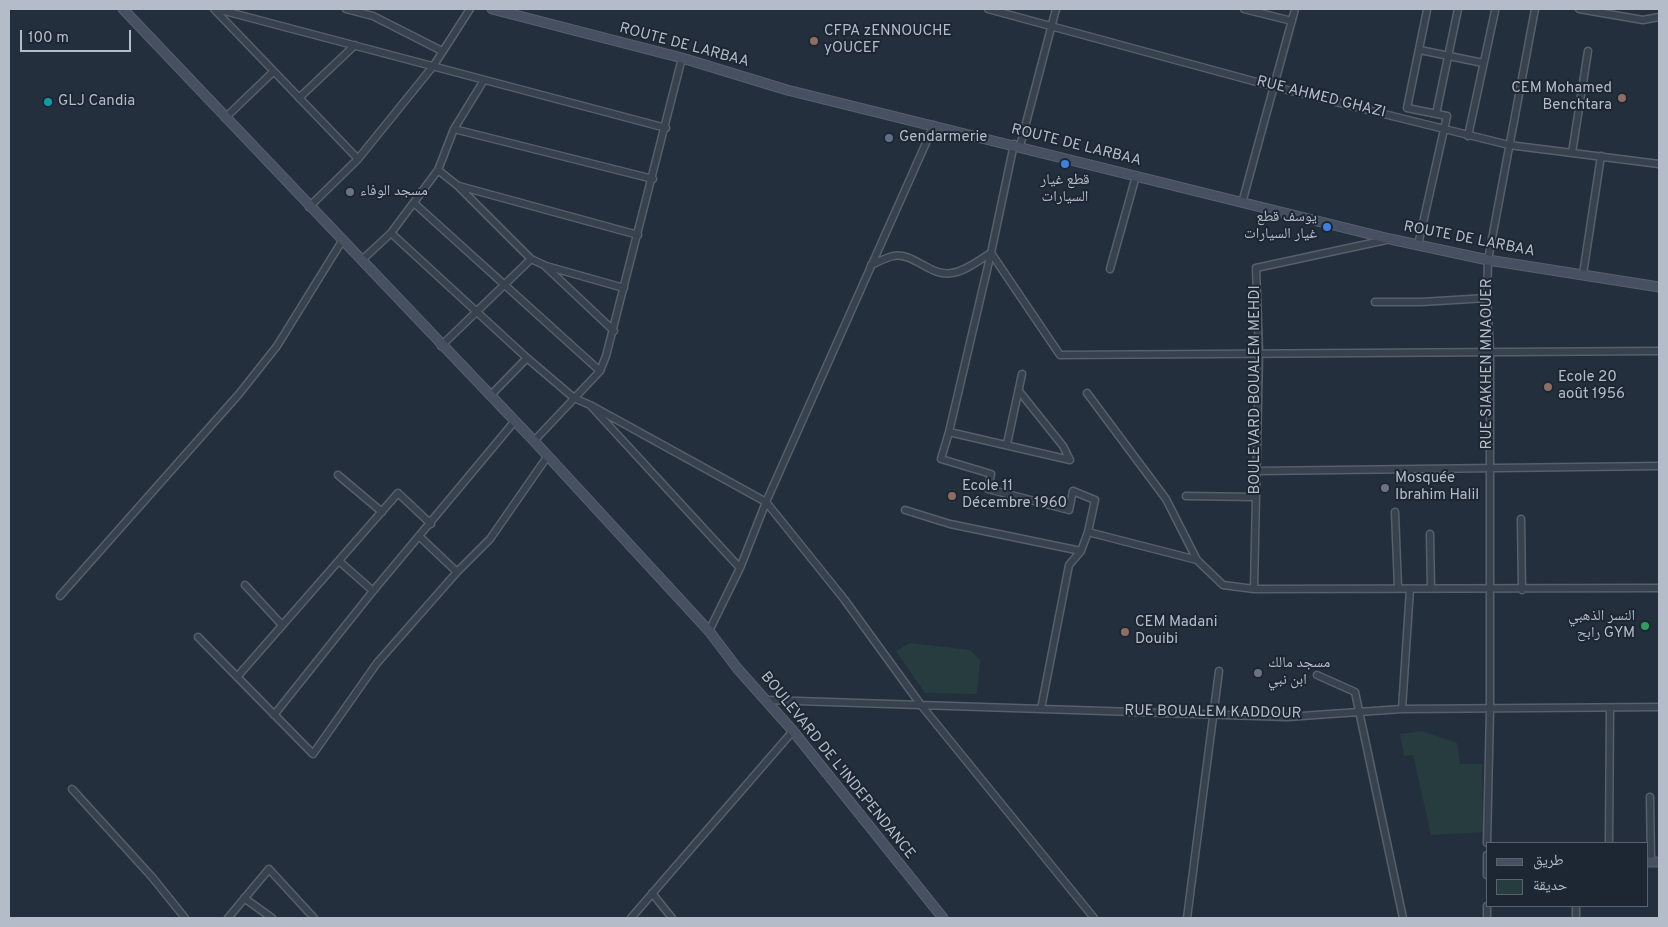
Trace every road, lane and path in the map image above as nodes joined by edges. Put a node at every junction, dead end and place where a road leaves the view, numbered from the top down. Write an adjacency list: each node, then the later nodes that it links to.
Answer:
1 (123, 9): 32 (street, BOULEVARD DE L'INDEPENDANCE)
2 (215, 9): 19 (street); 27 (street)
3 (346, 9): 22 (street)
4 (470, 9): 22 (street)
5 (492, 9): 24 (street, ROUTE DE LARBAA)
6 (988, 9): 18 (street, RUE AHMED GHAZI)
7 (1056, 9): 18 (street)
8 (1244, 9): 17 (street)
9 (1295, 9): 17 (street)
10 (1458, 9): 23 (street)
11 (1536, 9): 39 (street, RUE SIAKHEN MNAOUER)
12 (1579, 9): 14 (street)
13 (1427, 10): 20 (street)
14 (1591, 10): 16 (street)
15 (1495, 11): 25 (street)
16 (1659, 18)
17 (1292, 21): 29 (street)
18 (1051, 26): 29 (street, RUE AHMED GHAZI); 38 (street)
19 (355, 45): 26 (street); 30 (street)
20 (1420, 50): 23 (street); 31 (street)
21 (1588, 51): 40 (street)
22 (442, 52): 26 (street)
23 (1449, 55): 25 (street); 31 (street)
24 (682, 58): 33 (street, ROUTE DE LARBAA); 34 (street)
25 (1483, 63): 37 (street)
26 (434, 65): 28 (street); 42 (street)
27 (273, 72): 30 (street); 32 (street)
28 (484, 80): 34 (street); 36 (street)
29 (1275, 87): 35 (street, RUE AHMED GHAZI); 49 (street)
30 (299, 98): 42 (street)
31 (1436, 114): 35 (street)
32 (226, 118): 50 (street, BOULEVARD DE L'INDEPENDANCE)
33 (934, 125): 38 (street, ROUTE DE LARBAA); 61 (street)
34 (666, 128): 46 (street)
35 (1444, 128): 37 (street, RUE AHMED GHAZI); 55 (street)
36 (454, 129): 44 (street); 46 (street)
37 (1468, 136): 39 (street, RUE AHMED GHAZI)
38 (1017, 145): 45 (street, ROUTE DE LARBAA); 56 (street)
39 (1508, 145): 40 (street, RUE AHMED GHAZI); 59 (street, RUE SIAKHEN MNAOUER)
40 (1572, 153): 41 (street, RUE AHMED GHAZI)
41 (1602, 156): 43 (street, RUE AHMED GHAZI); 63 (street)
42 (358, 159): 50 (street)
43 (1659, 164)
44 (438, 170): 47 (street); 48 (street)
45 (1136, 176): 49 (street, ROUTE DE LARBAA); 62 (street)
46 (653, 179): 52 (street)
47 (458, 186): 52 (street); 57 (street)
48 (414, 203): 51 (street); 64 (street)
49 (1242, 203): 53 (street, ROUTE DE LARBAA)
50 (309, 207): 54 (street, BOULEVARD DE L'INDEPENDANCE)
51 (391, 232): 58 (street); 69 (street)
52 (638, 235): 66 (street)
53 (1390, 239): 55 (street, ROUTE DE LARBAA); 74 (street, BOULEVARD BOUALEM MEHDI)
54 (342, 241): 58 (street, BOULEVARD DE L'INDEPENDANCE); 117 (street)
55 (1418, 245): 59 (street, ROUTE DE LARBAA)
56 (991, 253): 61 (street); 74 (street); 84 (street)
57 (531, 259): 60 (street); 64 (street)
58 (362, 260): 71 (street, BOULEVARD DE L'INDEPENDANCE)
59 (1488, 260): 63 (street, ROUTE DE LARBAA); 67 (street, RUE SIAKHEN MNAOUER)
60 (544, 265): 66 (street); 70 (street)
61 (871, 265): 94 (street)
62 (1110, 269)
63 (1583, 274): 65 (street, ROUTE DE LARBAA)
64 (505, 284): 69 (street); 76 (street)
65 (1659, 287)
66 (624, 288): 70 (street)
67 (1487, 298): 68 (street); 73 (street, RUE SIAKHEN MNAOUER)
68 (1375, 302)
69 (477, 312): 71 (street); 75 (street)
70 (614, 332): 76 (street)
71 (441, 346): 80 (street, BOULEVARD DE L'INDEPENDANCE)
72 (1659, 350): 73 (street)
73 (1490, 351): 74 (street); 89 (street, RUE SIAKHEN MNAOUER)
74 (1259, 352): 90 (street, BOULEVARD BOUALEM MEHDI)
75 (527, 358): 80 (street); 81 (street)
76 (600, 371): 81 (street)
77 (1022, 374): 78 (street)
78 (1019, 391): 86 (street); 86 (street)
79 (1087, 393): 104 (street)
80 (490, 396): 83 (street, BOULEVARD DE L'INDEPENDANCE)
81 (574, 398): 82 (street); 85 (street)
82 (590, 405): 94 (street); 106 (street)
83 (514, 422): 85 (street, BOULEVARD DE L'INDEPENDANCE); 99 (street)
84 (950, 432): 86 (street); 100 (street)
85 (534, 441): 87 (street, BOULEVARD DE L'INDEPENDANCE)
86 (1007, 444)
87 (547, 457): 107 (street); 119 (street, BOULEVARD DE L'INDEPENDANCE)
88 (1659, 466): 89 (street)
89 (1489, 468): 90 (street); 112 (street, RUE SIAKHEN MNAOUER)
90 (1256, 471): 93 (street, BOULEVARD BOUALEM MEHDI)
91 (338, 475): 96 (street)
92 (1186, 496): 93 (street)
93 (1256, 497): 114 (street, BOULEVARD BOUALEM MEHDI)
94 (766, 502): 106 (street); 125 (street)
95 (905, 510): 103 (street)
96 (382, 512): 99 (street); 105 (street)
97 (1395, 512): 109 (street)
98 (1521, 519): 115 (street)
99 (431, 524): 102 (street)
100 (1088, 532): 103 (street); 104 (street)
101 (1430, 534): 111 (street)
102 (420, 537): 107 (street); 116 (street)
103 (1081, 551): 128 (street)
104 (1197, 560): 114 (street)
105 (339, 561): 116 (street); 118 (street)
106 (740, 568): 119 (street)
107 (457, 572): 133 (street)
108 (246, 585): 118 (street)
109 (1398, 588): 110 (street); 114 (street)
110 (1410, 588): 111 (street); 129 (street)
111 (1431, 588): 112 (street)
112 (1490, 588): 115 (street); 130 (street, RUE SIAKHEN MNAOUER)
113 (1659, 588): 115 (street)
114 (1254, 589)
115 (1522, 590)
116 (373, 591): 133 (street)
117 (60, 596)
118 (282, 625): 123 (street)
119 (709, 631): 124 (street, BOULEVARD DE L'INDEPENDANCE)
120 (198, 637): 123 (street)
121 (1219, 671): 132 (street)
122 (1317, 675): 131 (street)
123 (236, 677): 133 (street)
124 (766, 700): 125 (street, RUE BOUALEM KADDOUR); 134 (street, BOULEVARD DE L'INDEPENDANCE)
125 (921, 704): 128 (street, RUE BOUALEM KADDOUR); 149 (street)
126 (1659, 707): 127 (street, RUE BOUALEM KADDOUR)
127 (1610, 708): 130 (street, RUE BOUALEM KADDOUR); 138 (street)
128 (1041, 709): 132 (street, RUE BOUALEM KADDOUR)
129 (1402, 709): 130 (street, RUE BOUALEM KADDOUR); 131 (street, RUE BOUALEM KADDOUR)
130 (1490, 710): 137 (street, RUE SIAKHEN MNAOUER)
131 (1360, 711): 132 (street, RUE BOUALEM KADDOUR); 151 (street)
132 (1213, 713): 150 (street)
133 (274, 715)
134 (792, 731): 140 (street); 148 (street, BOULEVARD DE L'INDEPENDANCE)
135 (72, 789): 142 (street)
136 (1650, 797): 139 (street)
137 (1487, 842)
138 (1609, 842)
139 (1652, 862)
140 (652, 893): 146 (street); 147 (street)
141 (244, 898): 143 (street); 144 (street); 145 (street)
142 (185, 918)
143 (228, 918)
144 (272, 918)
145 (314, 918)
146 (631, 918)
147 (672, 918)
148 (943, 918)
149 (1094, 918)
150 (1187, 918)
151 (1403, 918)

